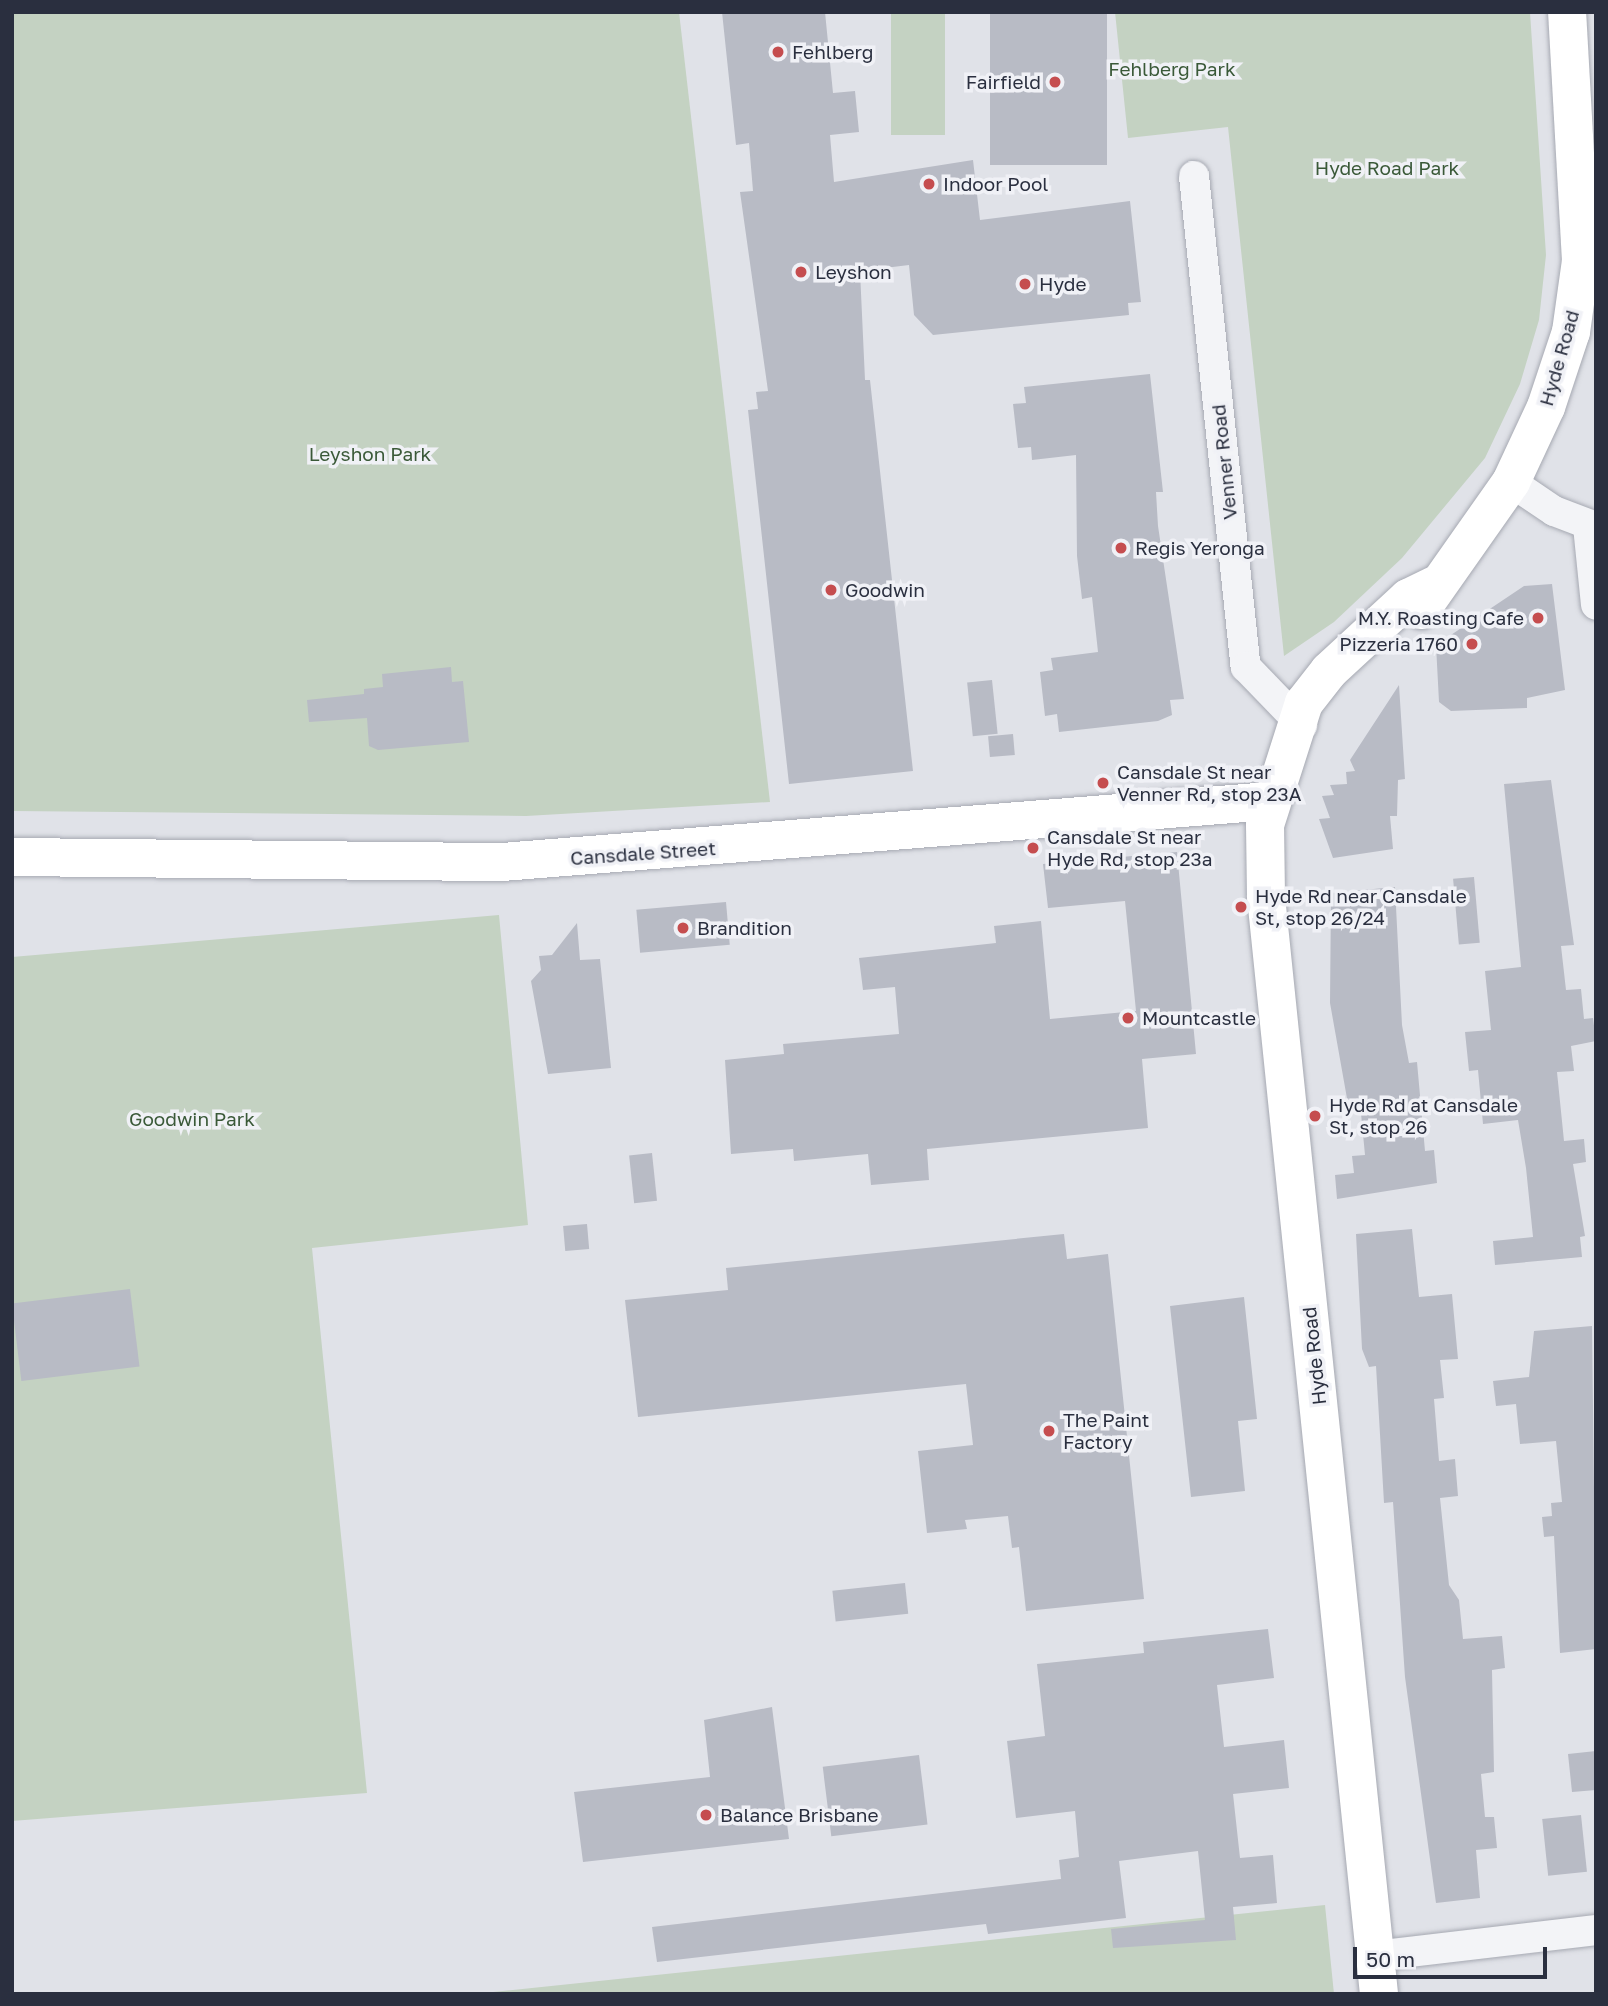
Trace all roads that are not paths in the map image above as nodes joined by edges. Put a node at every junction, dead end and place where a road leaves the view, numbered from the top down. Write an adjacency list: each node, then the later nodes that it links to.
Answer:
1 (1567, 12): 2 (street, Hyde Road)
2 (1586, 140): 4 (street, Hyde Road)
3 (1194, 176): 7 (street, Venner Road)
4 (1511, 482): 5 (street); 7 (street, Hyde Road)
5 (1592, 526): 6 (street)
6 (1596, 605)
7 (1302, 724): 8 (street, Hyde Road)
8 (1271, 801): 9 (street, Cansdale Street); 11 (street, Hyde Road)
9 (12, 857)
10 (1596, 1930): 11 (street)
11 (1375, 1956): 12 (street, Hyde Road)
12 (1379, 1994)

